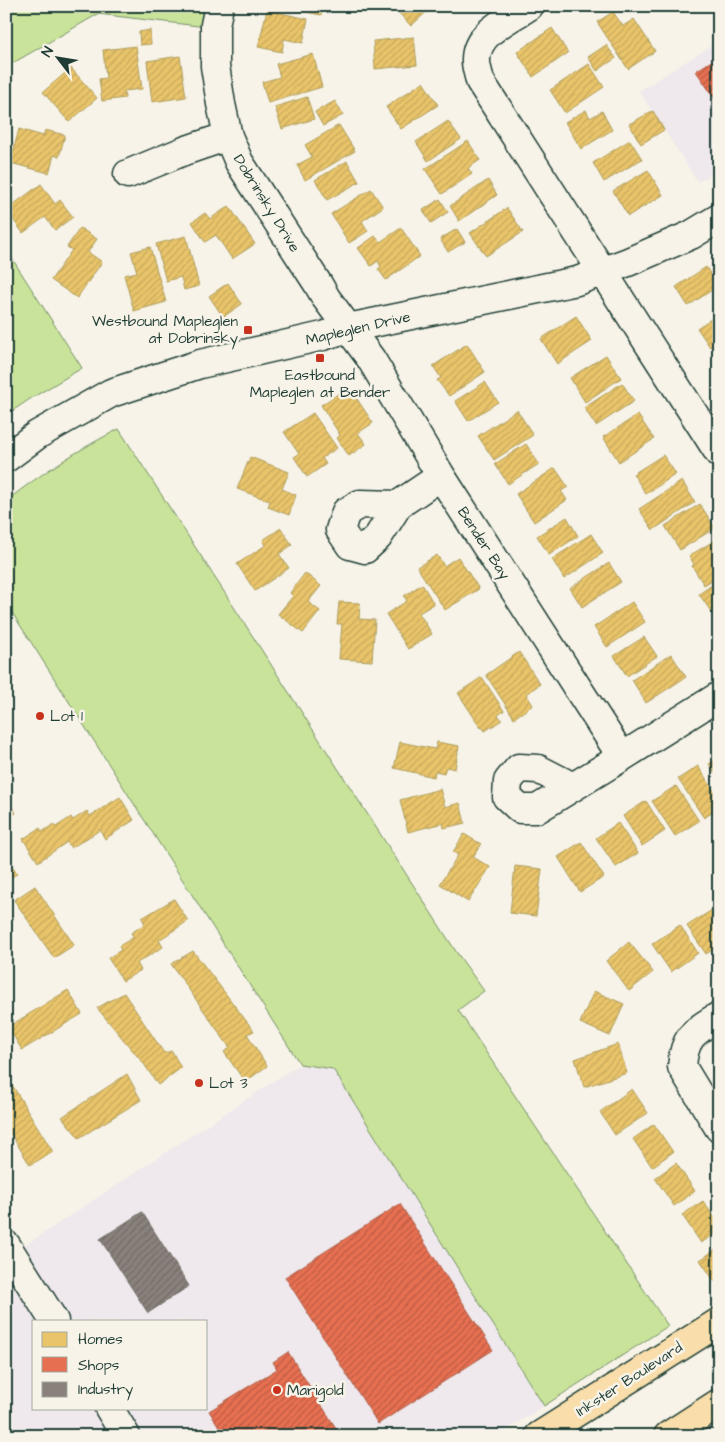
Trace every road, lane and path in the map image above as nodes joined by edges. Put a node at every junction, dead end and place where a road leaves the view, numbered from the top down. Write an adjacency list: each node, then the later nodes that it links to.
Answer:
1 (219, 6): 3 (street, Dobrinsky Drive)
2 (529, 6): 6 (street)
3 (228, 136): 4 (street); 7 (street, Dobrinsky Drive)
4 (128, 174)
5 (719, 218): 6 (street, Mapleglen Drive)
6 (603, 271): 7 (street, Mapleglen Drive); 8 (street)
7 (348, 328): 9 (street, Mapleglen Drive); 10 (street, Bender Bay)
8 (719, 453)
9 (6, 458)
10 (441, 476): 11 (street); 13 (street, Bender Bay)
11 (398, 505)
12 (719, 696): 13 (street)
13 (622, 757): 14 (street)
14 (573, 787)
15 (719, 1016): 16 (street)
16 (719, 1128)
17 (6, 1245): 18 (street)
18 (53, 1320)
19 (719, 1322): 23 (main road, Inkster Boulevard)
20 (719, 1403): 24 (main road)
21 (109, 1410): 22 (street)
22 (126, 1436)
23 (539, 1436)
24 (668, 1436)

